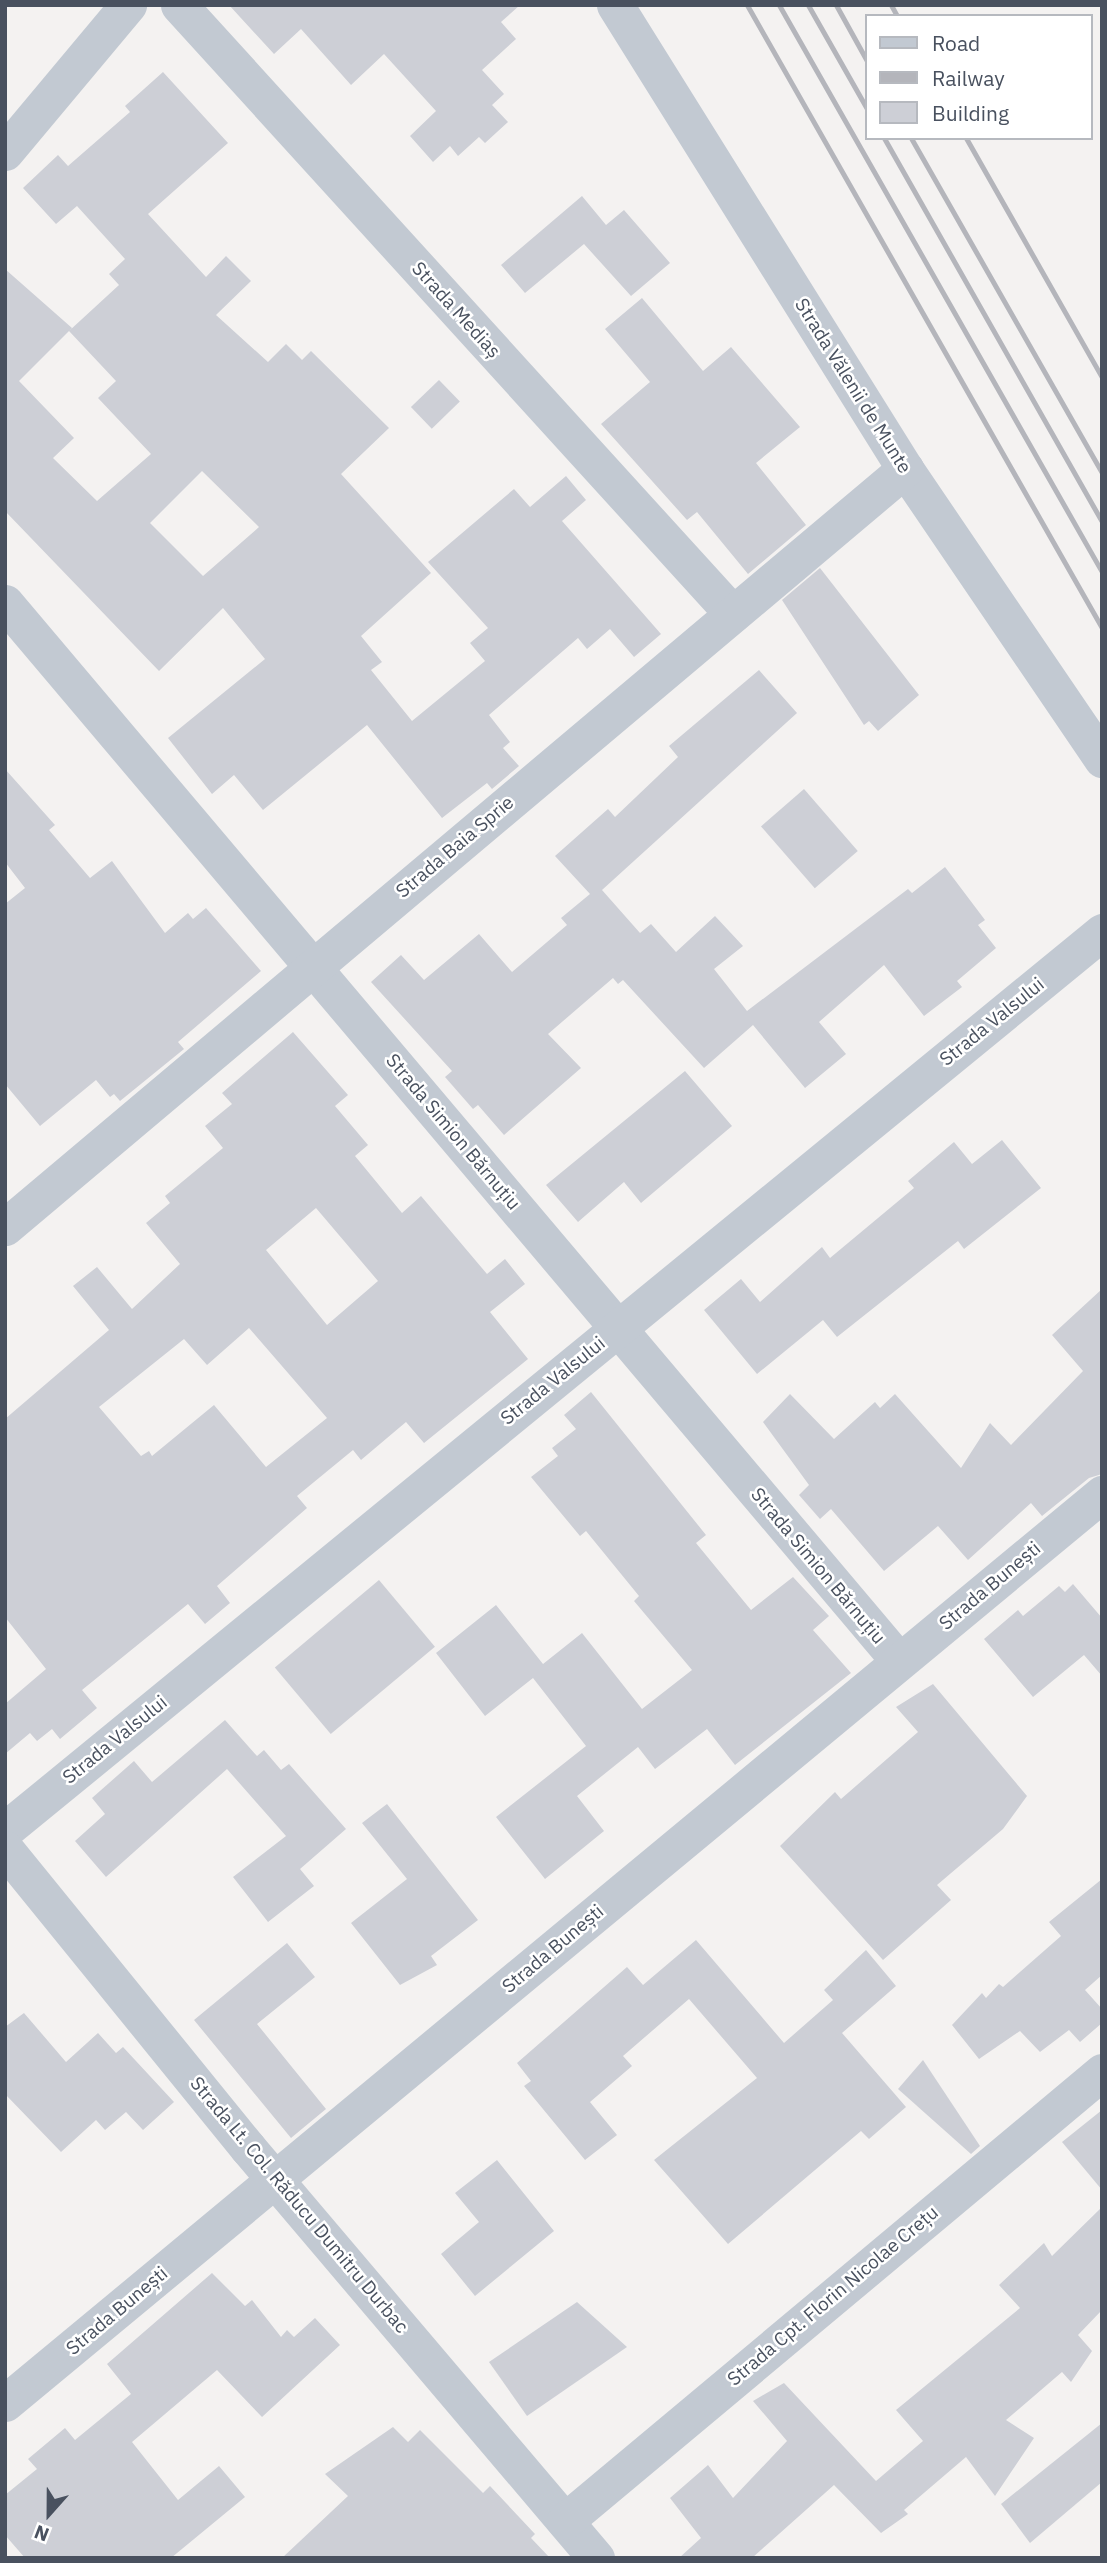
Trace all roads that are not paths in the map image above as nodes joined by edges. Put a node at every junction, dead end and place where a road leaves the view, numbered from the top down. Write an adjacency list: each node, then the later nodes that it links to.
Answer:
1 (128, 5): 4 (street)
2 (179, 5): 7 (street, Strada Mediaș)
3 (615, 5): 5 (street, Strada Vălenii de Munte)
4 (5, 152)
5 (905, 469): 7 (street, Strada Baia Sprie); 8 (street, Strada Vălenii de Munte)
6 (5, 603): 10 (street, Strada Simion Bărnuțiu)
7 (733, 614): 10 (street, Strada Baia Sprie)
8 (1102, 760)
9 (1102, 933): 12 (street, Strada Valsului)
10 (314, 966): 11 (street, Strada Baia Sprie); 12 (street, Strada Simion Bărnuțiu)
11 (5, 1227)
12 (617, 1329): 14 (street, Strada Simion Bărnuțiu); 15 (street, Strada Valsului)
13 (1102, 1494): 14 (street, Strada Bunești)
14 (899, 1661): 18 (street, Strada Bunești)
15 (5, 1830)
16 (5, 1849): 18 (street, Strada Lt. Col. Răducu Dumitru Durbac)
17 (1102, 2072): 20 (street, Strada Cpt. Florin Nicolae Crețu)
18 (276, 2179): 19 (street, Strada Bunești); 20 (street, Strada Lt. Col. Răducu Dumitru Durbac)
19 (5, 2403)
20 (565, 2521): 21 (street, Strada Lt. Col. Răducu Dumitru Durbac)
21 (596, 2558)

